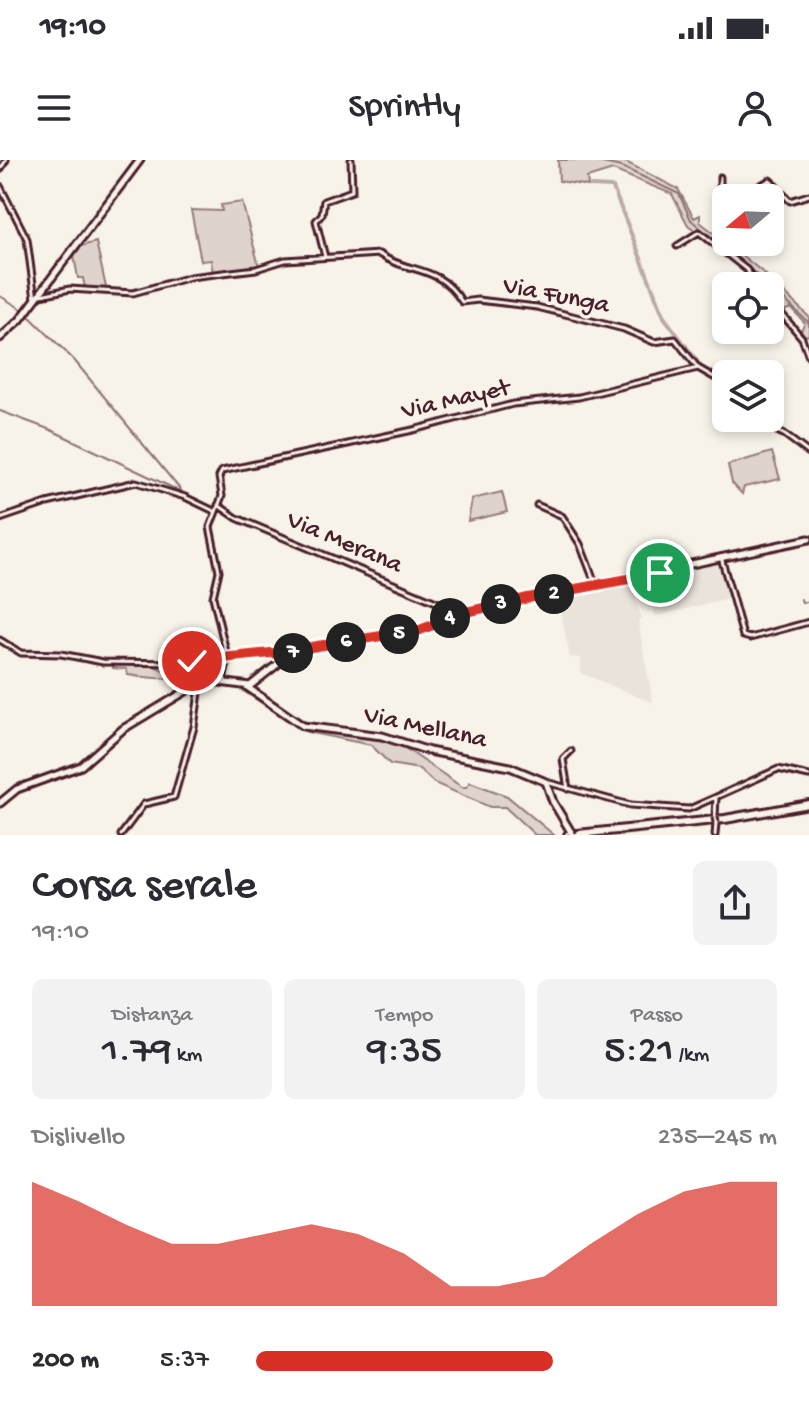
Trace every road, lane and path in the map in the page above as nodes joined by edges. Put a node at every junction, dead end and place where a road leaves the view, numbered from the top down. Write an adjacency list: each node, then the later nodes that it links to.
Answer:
1 (6, 160): 4 (street)
2 (140, 160): 13 (street)
3 (351, 160): 11 (street)
4 (0, 170)
5 (720, 177): 6 (street)
6 (719, 184)
7 (0, 186): 13 (street)
8 (784, 195): 9 (street)
9 (809, 195)
10 (677, 246): 12 (street)
11 (325, 257): 13 (street, Via Funga); 17 (street, Via Funga)
12 (748, 272)
13 (37, 297): 15 (street)
14 (784, 317): 16 (street)
15 (0, 338)
16 (809, 357)
17 (698, 368): 18 (street, Via Funga); 21 (street, Via Mayet)
18 (712, 376)
19 (779, 432): 20 (street)
20 (809, 453)
21 (218, 505): 23 (street); 28 (street, Via Merana)
22 (537, 505): 27 (street)
23 (214, 511): 24 (street); 32 (street)
24 (0, 519)
25 (809, 539): 26 (street)
26 (721, 557): 27 (street); 29 (street)
27 (597, 586): 28 (street)
28 (457, 615): 31 (street)
29 (809, 622)
30 (0, 640): 32 (street)
31 (289, 655): 32 (street); 37 (street)
32 (227, 659): 34 (street)
33 (210, 679): 34 (street); 35 (street); 36 (street); 38 (street)
34 (223, 679): 35 (street)
35 (231, 684): 37 (street)
36 (200, 686): 38 (street); 47 (street)
37 (246, 687): 41 (street, Via Mellana)
38 (189, 690): 44 (street)
39 (571, 751): 42 (street)
40 (809, 776): 43 (street)
41 (546, 782): 42 (street); 46 (street)
42 (568, 789): 43 (street)
43 (716, 797): 48 (street, bridge)
44 (0, 803)
45 (809, 804): 46 (main road)
46 (570, 834)
47 (121, 835)
48 (715, 835)

